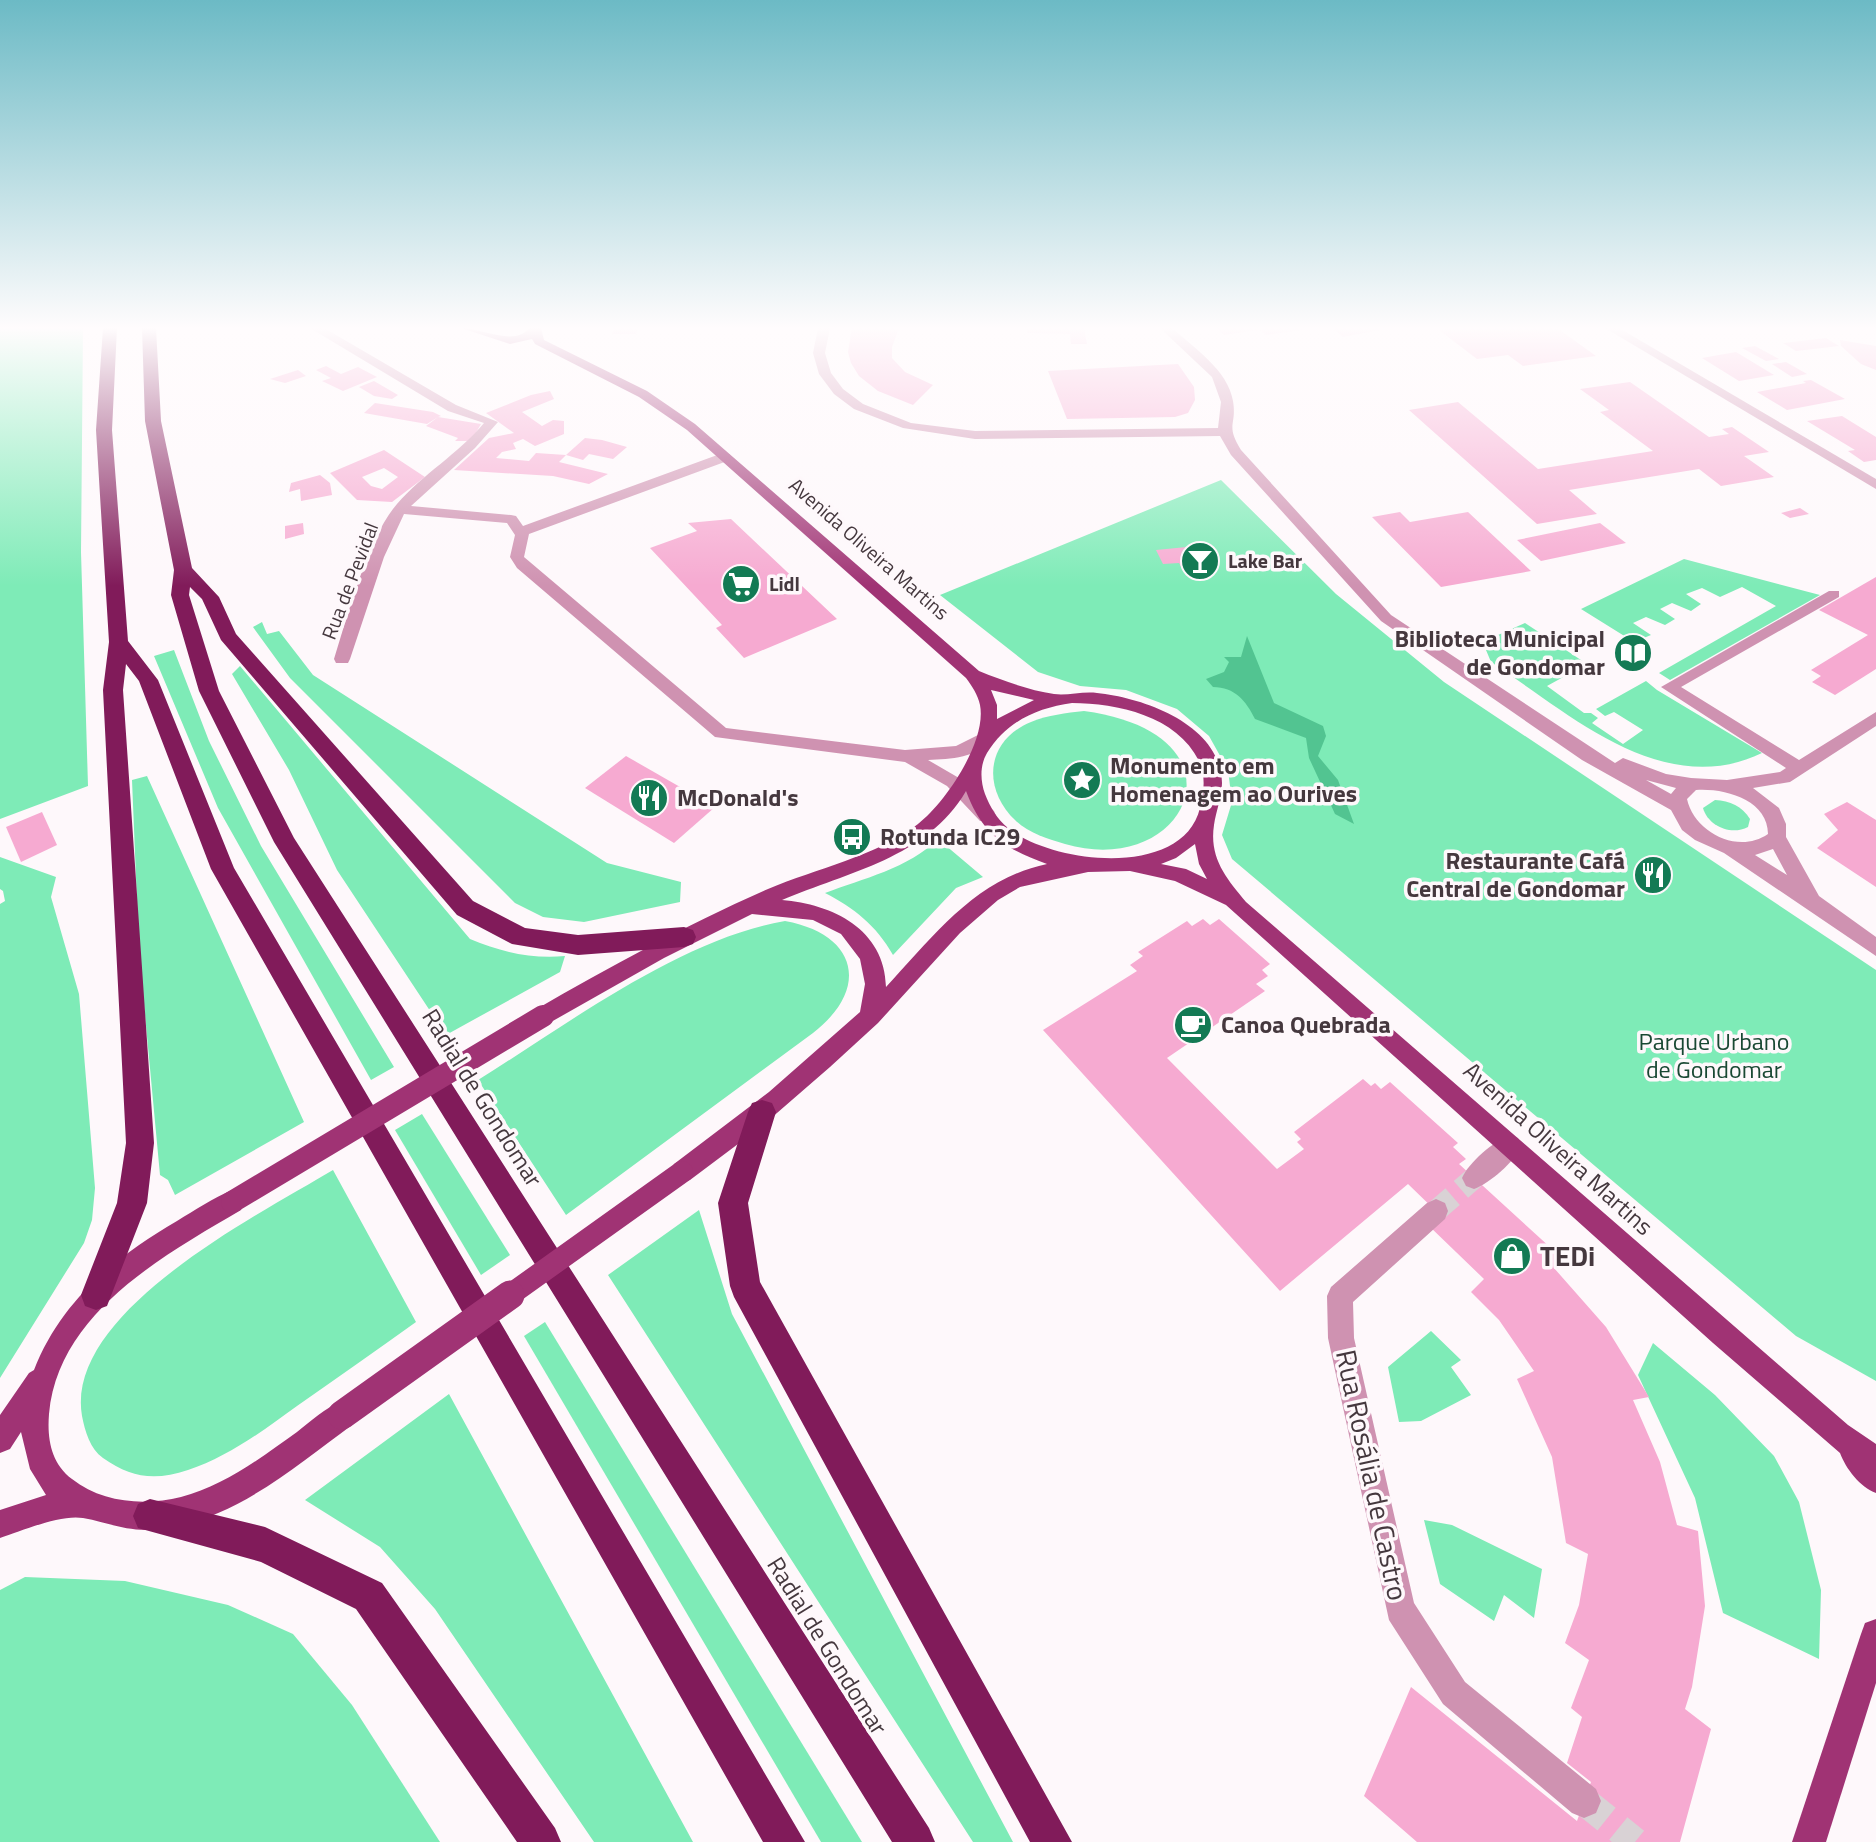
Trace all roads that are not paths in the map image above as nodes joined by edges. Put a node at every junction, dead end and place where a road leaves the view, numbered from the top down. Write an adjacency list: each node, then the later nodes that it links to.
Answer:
1 (105, 414): 16 (highway)
2 (153, 414): 13 (highway, Radial de Gondomar)
3 (469, 414): 11 (street, Rua de Pevidal)
4 (672, 414): 9 (main road, Avenida Oliveira Martins)
5 (873, 414): 8 (street)
6 (1226, 414): 8 (street)
7 (1756, 414): 10 (street)
8 (1224, 432): 15 (street)
9 (721, 453): 12 (street); 18 (main road, Avenida Oliveira Martins)
10 (1876, 485)
11 (400, 509): 12 (street); 17 (street, Rua de Pevidal)
12 (517, 527): 22 (street)
13 (183, 570): 39 (highway); 59 (highway, Radial de Gondomar)
14 (1834, 594): 24 (street)
15 (1404, 625): 25 (street); 28 (street)
16 (119, 642): 46 (highway); 58 (highway)
17 (342, 659)
18 (972, 674): 19 (main road, Avenida Oliveira Martins); 21 (main road, Avenida Oliveira Martins)
19 (1065, 698): 21 (main road); 30 (main road)
20 (1876, 718): 24 (street)
21 (984, 739): 22 (street); 23 (main road)
22 (905, 756): 27 (street)
23 (973, 763): 27 (main road); 31 (main road)
24 (1792, 773): 26 (street); 29 (street)
25 (1691, 784): 26 (street); 28 (street)
26 (1729, 785): 29 (street)
27 (960, 788): 31 (street); 37 (main road)
28 (1677, 805): 33 (street)
29 (1771, 811): 32 (street)
30 (1209, 815): 35 (main road); 38 (main road, Avenida Oliveira Martins)
31 (987, 816): 34 (main road)
32 (1777, 837): 33 (street); 36 (street)
33 (1727, 846): 36 (street)
34 (1084, 866): 35 (main road); 41 (main road)
35 (1125, 866): 38 (main road, Avenida Oliveira Martins)
36 (1817, 904): 40 (street)
37 (748, 907): 39 (main road); 41 (main road)
38 (1239, 907): 43 (main road, Avenida Oliveira Martins)
39 (684, 937): 46 (main road, bridge)
40 (1876, 948)
41 (870, 1017): 42 (main road)
42 (762, 1112): 53 (main road, bridge); 60 (highway)
43 (1510, 1146): 44 (street); 48 (main road, Avenida Oliveira Martins)
44 (1474, 1178)
45 (1436, 1211): 56 (street, Rua Rosália de Castro)
46 (96, 1295): 47 (main road)
47 (45, 1372): 49 (main road); 52 (main road)
48 (1838, 1435): 50 (main road, Avenida Oliveira Martins); 51 (main road, Avenida Oliveira Martins)
49 (0, 1439)
50 (1876, 1460)
51 (1876, 1479)
52 (81, 1503): 53 (main road); 54 (main road)
53 (150, 1516): 57 (highway)
54 (0, 1524)
55 (1876, 1634): 61 (main road)
56 (1584, 1801)
57 (541, 1842)
58 (785, 1842)
59 (915, 1842)
60 (1052, 1842)
61 (1809, 1842)

